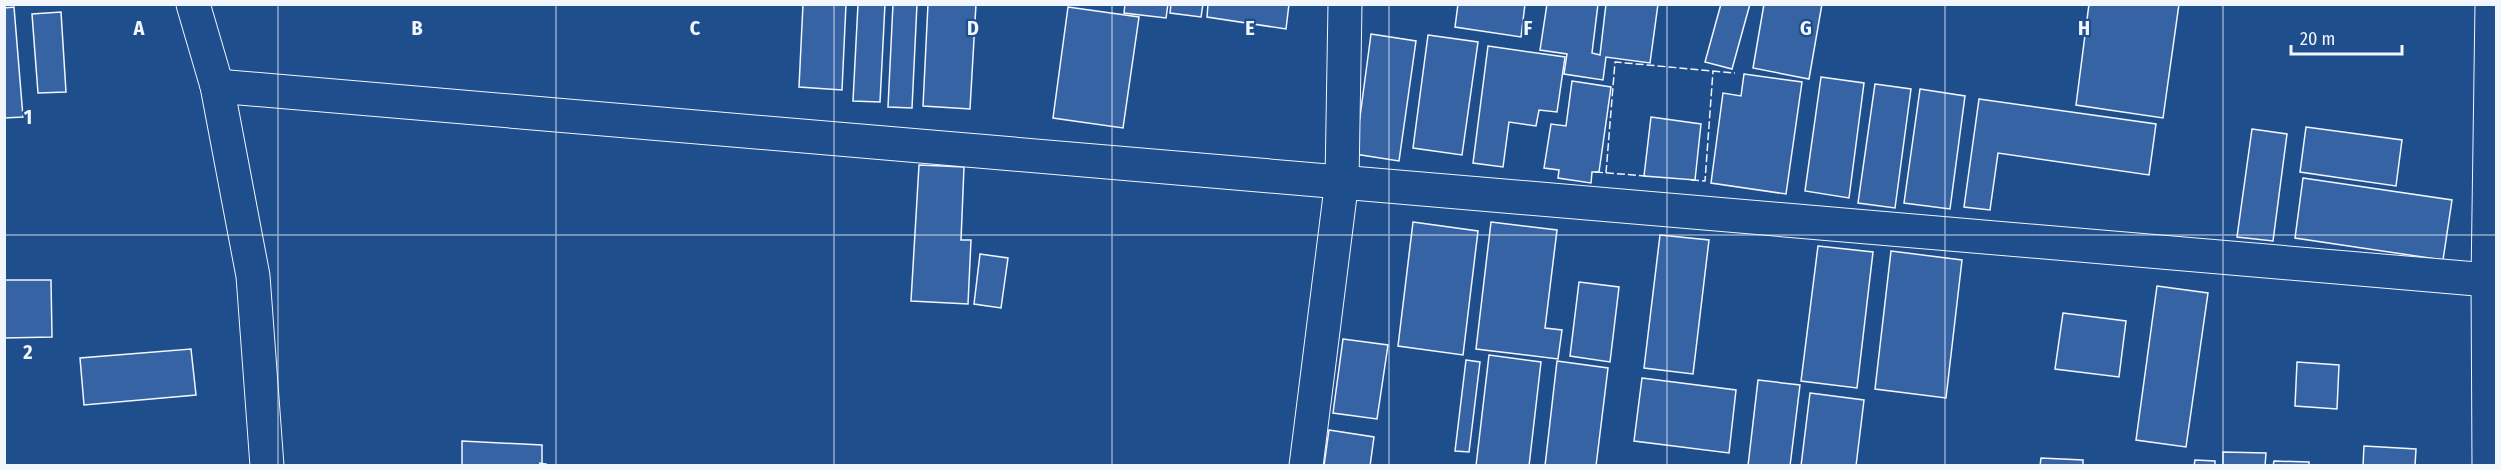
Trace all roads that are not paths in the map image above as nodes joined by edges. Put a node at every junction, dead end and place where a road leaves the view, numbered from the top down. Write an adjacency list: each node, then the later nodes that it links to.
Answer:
1 (193, 4): 4 (street)
2 (1345, 4): 5 (street)
3 (2492, 4): 6 (street)
4 (216, 86): 5 (street); 7 (street)
5 (1342, 180): 6 (street); 8 (street)
6 (2488, 280): 9 (street)
7 (267, 465)
8 (1306, 465)
9 (2489, 465)

